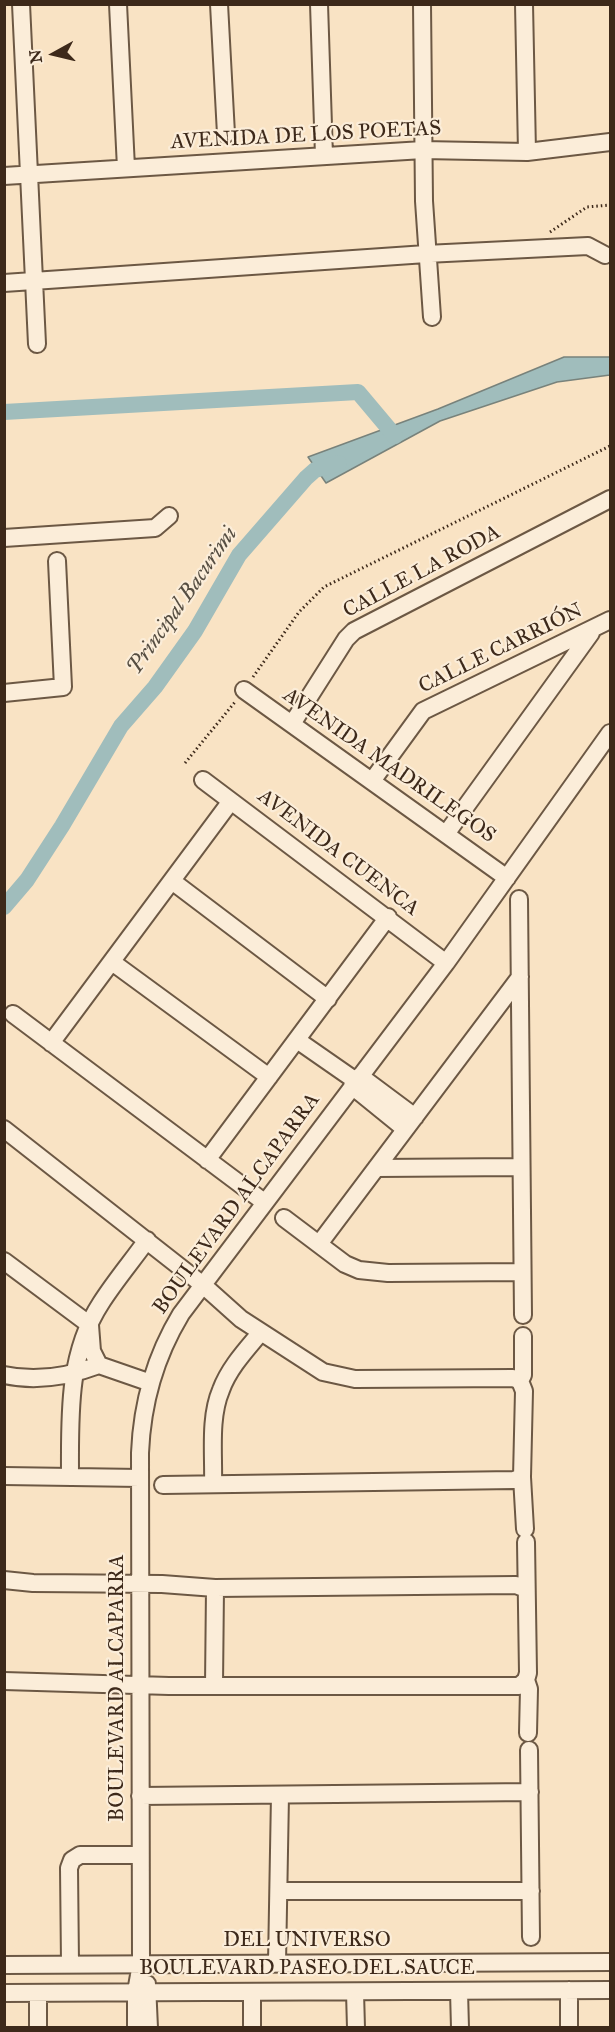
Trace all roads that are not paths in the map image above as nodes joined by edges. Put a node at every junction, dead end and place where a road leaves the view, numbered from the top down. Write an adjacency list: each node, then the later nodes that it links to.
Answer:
1 (21, 4): 13 (street)
2 (118, 4): 12 (street)
3 (219, 4): 7 (street)
4 (319, 4): 11 (street)
5 (422, 4): 9 (street)
6 (524, 4): 10 (street)
7 (226, 134)
8 (610, 142): 10 (street, AVENIDA DE LOS POETAS)
9 (423, 150): 10 (street, AVENIDA DE LOS POETAS); 11 (street, AVENIDA DE LOS POETAS); 15 (street)
10 (526, 152)
11 (324, 156): 12 (street, AVENIDA DE LOS POETAS)
12 (126, 168): 13 (street, AVENIDA DE LOS POETAS)
13 (28, 174): 14 (street, AVENIDA DE LOS POETAS); 17 (street)
14 (4, 176)
15 (426, 254): 16 (street); 17 (street); 19 (street)
16 (605, 255)
17 (32, 281): 18 (street); 20 (street)
18 (4, 283)
19 (432, 317)
20 (37, 344)
21 (610, 499): 29 (street, CALLE LA RODA)
22 (169, 516): 23 (street)
23 (4, 538)
24 (57, 561): 28 (street)
25 (610, 620): 26 (street, CALLE CARRIÓN)
26 (592, 631): 32 (street, CALLE CARRIÓN); 34 (street)
27 (244, 690): 29 (street, AVENIDA MADRILEGOS)
28 (4, 693)
29 (292, 724): 32 (street, AVENIDA MADRILEGOS)
30 (610, 734): 35 (street, BOULEVARD ALCAPARRA)
31 (203, 780): 33 (street, AVENIDA CUENCA)
32 (372, 781): 34 (street, AVENIDA MADRILEGOS)
33 (231, 801): 36 (street); 38 (street, AVENIDA CUENCA)
34 (446, 834): 35 (street, AVENIDA MADRILEGOS)
35 (507, 878): 40 (street, BOULEVARD ALCAPARRA)
36 (172, 881): 39 (street); 42 (street)
37 (519, 899): 41 (street)
38 (388, 917): 40 (street, AVENIDA CUENCA); 42 (street)
39 (112, 962): 45 (street); 46 (street)
40 (446, 963): 47 (street, BOULEVARD ALCAPARRA)
41 (520, 977): 48 (street); 51 (street)
42 (328, 999): 44 (street)
43 (13, 1014): 45 (street)
44 (297, 1040): 46 (street); 47 (street)
45 (51, 1042): 50 (street)
46 (269, 1077): 50 (street)
47 (356, 1081): 48 (street); 53 (street, BOULEVARD ALCAPARRA)
48 (410, 1123): 52 (street)
49 (4, 1129): 55 (street)
50 (207, 1160): 53 (street)
51 (521, 1167): 52 (street); 58 (street)
52 (376, 1168): 56 (street)
53 (264, 1202): 59 (street, BOULEVARD ALCAPARRA)
54 (284, 1218): 56 (street)
55 (147, 1240): 59 (street); 61 (street)
56 (319, 1244): 58 (street)
57 (4, 1261): 61 (street)
58 (522, 1272): 60 (street)
59 (203, 1285): 62 (street); 68 (street, BOULEVARD ALCAPARRA)
60 (523, 1315)
61 (90, 1325): 64 (street); 66 (street)
62 (261, 1332): 67 (street); 73 (street)
63 (523, 1336): 67 (street)
64 (99, 1365): 66 (street); 68 (street)
65 (4, 1375): 66 (street)
66 (74, 1375): 70 (street)
67 (520, 1381): 71 (street)
68 (151, 1383): 72 (street, BOULEVARD ALCAPARRA)
69 (4, 1476): 70 (street)
70 (70, 1477): 72 (street)
71 (522, 1477): 73 (street); 78 (street)
72 (140, 1478): 76 (street, BOULEVARD ALCAPARRA)
73 (213, 1484): 74 (street)
74 (163, 1485)
75 (4, 1580): 76 (street)
76 (141, 1584): 77 (street); 81 (street, BOULEVARD ALCAPARRA)
77 (215, 1588): 78 (street); 82 (street)
78 (526, 1589): 79 (street)
79 (526, 1680): 82 (street); 83 (street)
80 (4, 1681): 81 (street)
81 (141, 1684): 82 (street); 87 (street, BOULEVARD ALCAPARRA)
82 (214, 1685)
83 (528, 1733)
84 (530, 1750): 85 (street)
85 (530, 1792): 86 (street); 90 (street)
86 (280, 1795): 87 (street); 89 (street)
87 (140, 1796): 88 (street, BOULEVARD ALCAPARRA)
88 (140, 1855): 94 (street); 95 (street, BOULEVARD ALCAPARRA)
89 (279, 1891): 90 (street); 93 (street)
90 (531, 1891): 91 (street)
91 (531, 1937)
92 (610, 1962): 93 (street, DEL UNIVERSO)
93 (277, 1963): 95 (street, DEL UNIVERSO)
94 (70, 1964): 95 (street, DEL UNIVERSO); 96 (street, DEL UNIVERSO)
95 (141, 1964): 100 (street, BOULEVARD ALCAPARRA)
96 (4, 1965)
97 (569, 1990): 98 (street, BOULEVARD PASEO DEL SAUCE); 99 (street, BOULEVARD PASEO DEL SAUCE); 111 (street)
98 (610, 1990)
99 (459, 1991): 102 (street, BOULEVARD PASEO DEL SAUCE); 110 (street)
100 (142, 1992): 101 (street, BOULEVARD PASEO DEL SAUCE); 104 (street, BOULEVARD PASEO DEL SAUCE); 106 (street, BOULEVARD ALCAPARRA); 107 (street, BOULEVARD ALCAPARRA)
101 (252, 1992): 102 (street, BOULEVARD PASEO DEL SAUCE); 108 (street)
102 (355, 1992): 109 (street)
103 (4, 1993): 104 (street, BOULEVARD PASEO DEL SAUCE)
104 (38, 1993): 105 (street)
105 (38, 2028)
106 (136, 2028)
107 (149, 2028)
108 (252, 2028)
109 (356, 2028)
110 (460, 2028)
111 (569, 2028)

